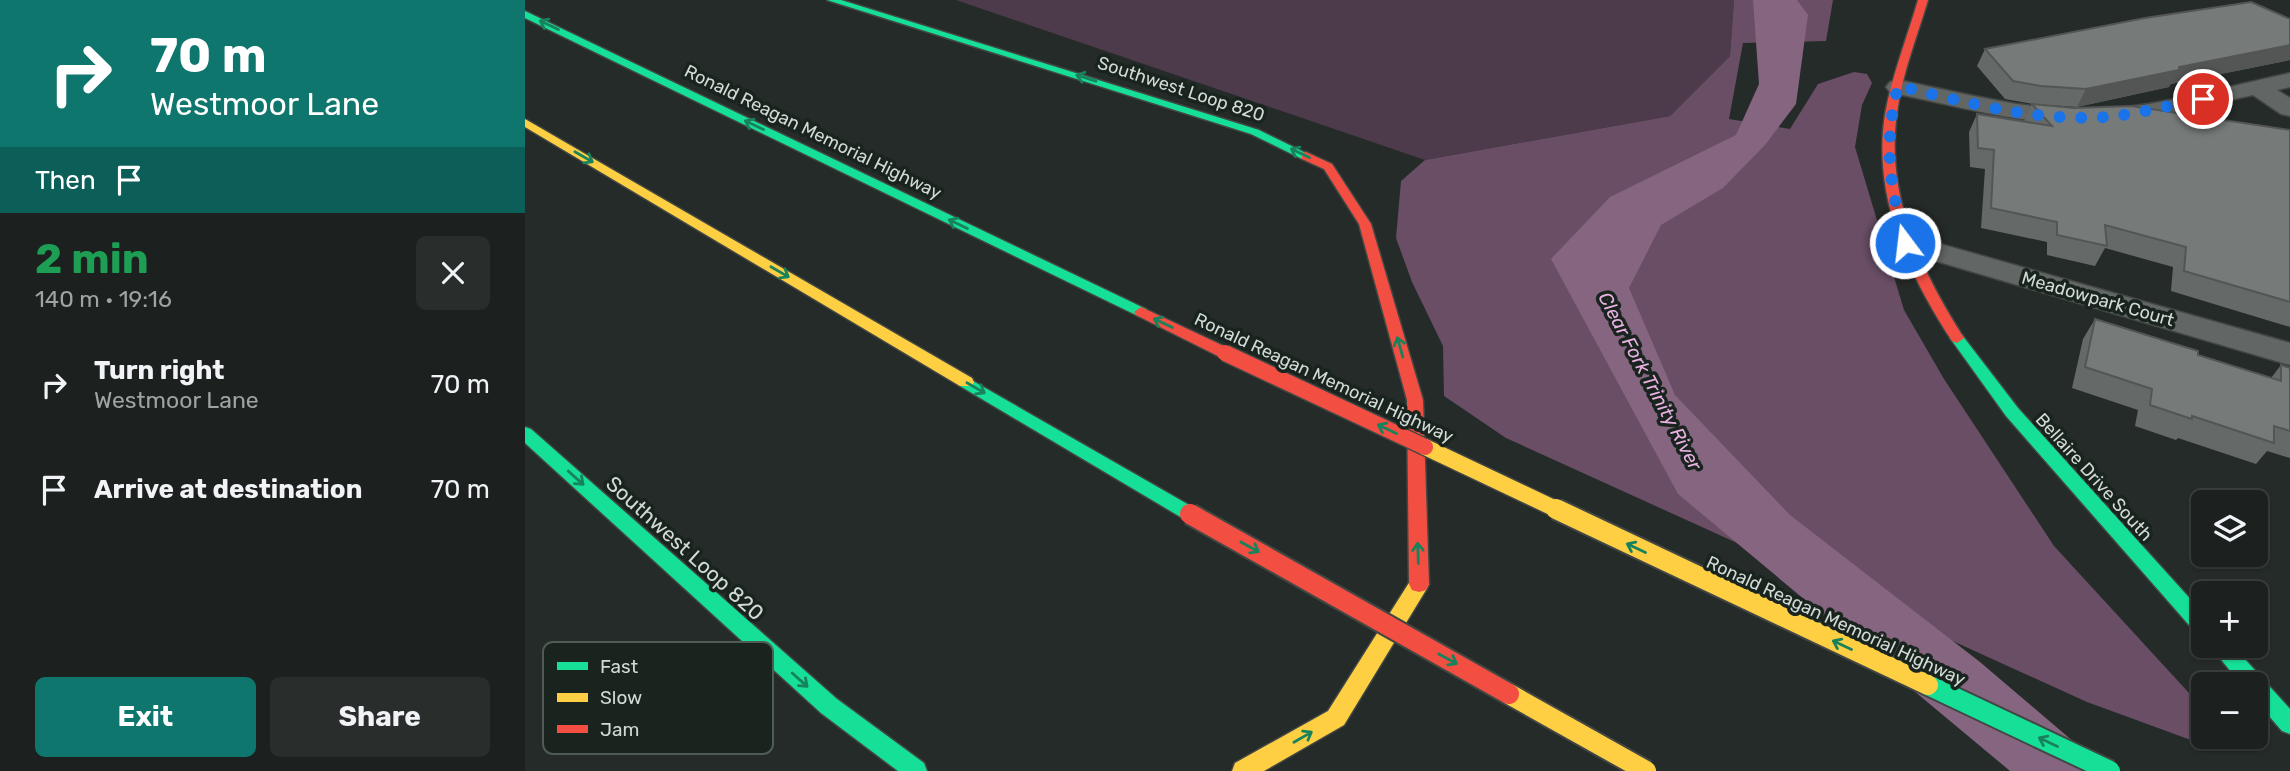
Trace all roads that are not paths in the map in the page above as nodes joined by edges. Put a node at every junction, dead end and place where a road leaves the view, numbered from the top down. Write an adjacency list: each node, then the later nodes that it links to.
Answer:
1 (832, 0): 20 (main road, Southwest Loop 820, one-way to 1)
2 (1923, 0): 5 (main road)
3 (525, 14): 22 (main road, Ronald Reagan Memorial Highway, one-way to 3, bridge)
4 (2290, 80): 6 (street)
5 (1898, 86): 6 (street); 9 (main road, Bellaire Drive South)
6 (2257, 87): 7 (street)
7 (2290, 109)
8 (525, 122): 21 (main road, one-way to 21, bridge)
9 (1905, 243): 10 (street, Meadowpark Court); 12 (main road, Bellaire Drive South)
10 (2290, 354)
11 (525, 433): 13 (main road, Southwest Loop 820, one-way to 13)
12 (2191, 614)
13 (758, 642)
14 (773, 656): 19 (main road, Southwest Loop 820, one-way to 19)
15 (2231, 658): 16 (main road)
16 (2243, 672)
17 (2268, 699): 18 (main road)
18 (2290, 724)
19 (916, 771)
20 (1244, 771)
21 (1646, 771)
22 (2110, 771)

